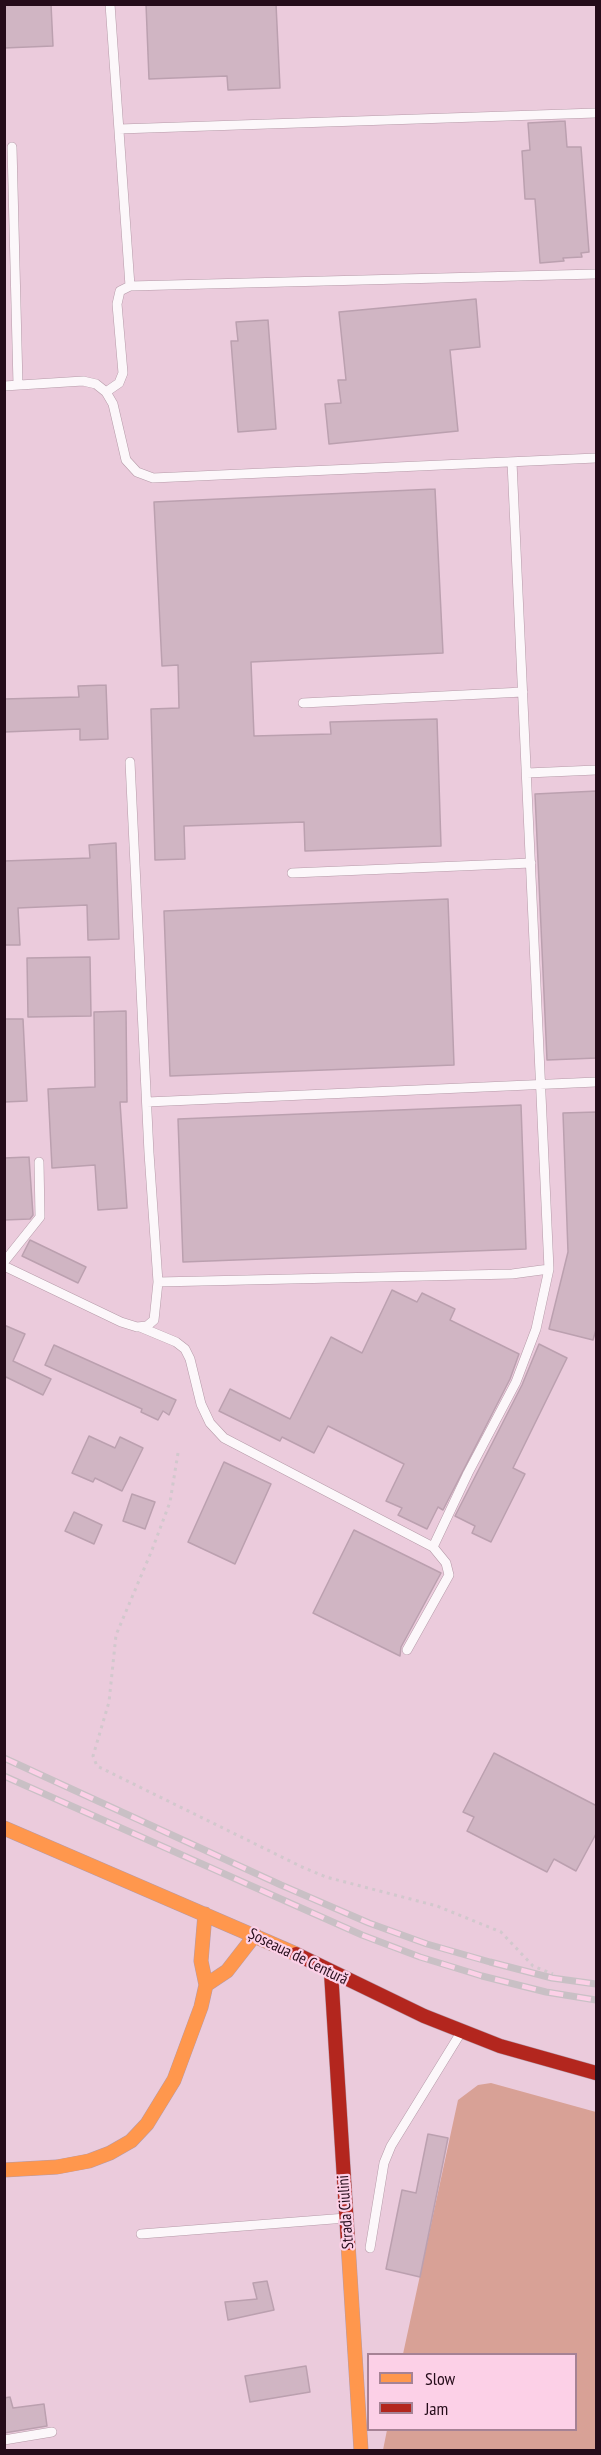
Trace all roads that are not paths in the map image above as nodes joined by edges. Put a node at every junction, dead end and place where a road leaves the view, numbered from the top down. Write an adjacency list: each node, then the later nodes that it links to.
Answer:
1 (110, 4): 3 (lane)
2 (597, 113): 3 (lane)
3 (119, 129): 6 (lane)
4 (12, 147): 8 (lane)
5 (597, 274): 6 (lane)
6 (130, 286): 9 (lane)
7 (4, 386): 8 (lane)
8 (18, 386): 9 (lane)
9 (106, 392): 11 (lane)
10 (597, 458): 11 (lane)
11 (512, 462): 12 (lane)
12 (523, 692): 13 (lane); 16 (lane)
13 (303, 703)
14 (130, 762): 21 (lane)
15 (597, 770): 16 (lane)
16 (527, 773): 17 (lane)
17 (531, 863): 18 (lane); 20 (lane)
18 (292, 873)
19 (597, 1082): 20 (lane)
20 (541, 1085): 21 (lane); 24 (lane)
21 (147, 1102): 25 (lane)
22 (39, 1162): 23 (lane)
23 (4, 1264): 26 (lane)
24 (549, 1269): 25 (lane); 27 (lane)
25 (158, 1282): 26 (lane)
26 (140, 1327): 27 (lane)
27 (433, 1547): 28 (lane)
28 (406, 1650)
29 (4, 1828): 30 (main road, Șoseaua de Centură)
30 (205, 1914): 31 (main road, Șoseaua de Centură); 33 (main road)
31 (255, 1935): 32 (main road, Șoseaua de Centură); 33 (main road)
32 (331, 1972): 34 (main road, Șoseaua de Centură); 37 (main road, Strada Ciulini)
33 (206, 1985): 36 (main road)
34 (462, 2032): 35 (main road, Șoseaua de Centură); 39 (lane)
35 (597, 2073)
36 (4, 2170)
37 (346, 2218): 38 (lane); 42 (main road, Strada Ciulini)
38 (141, 2234)
39 (370, 2248)
40 (52, 2432): 41 (lane)
41 (4, 2440)
42 (361, 2451)

